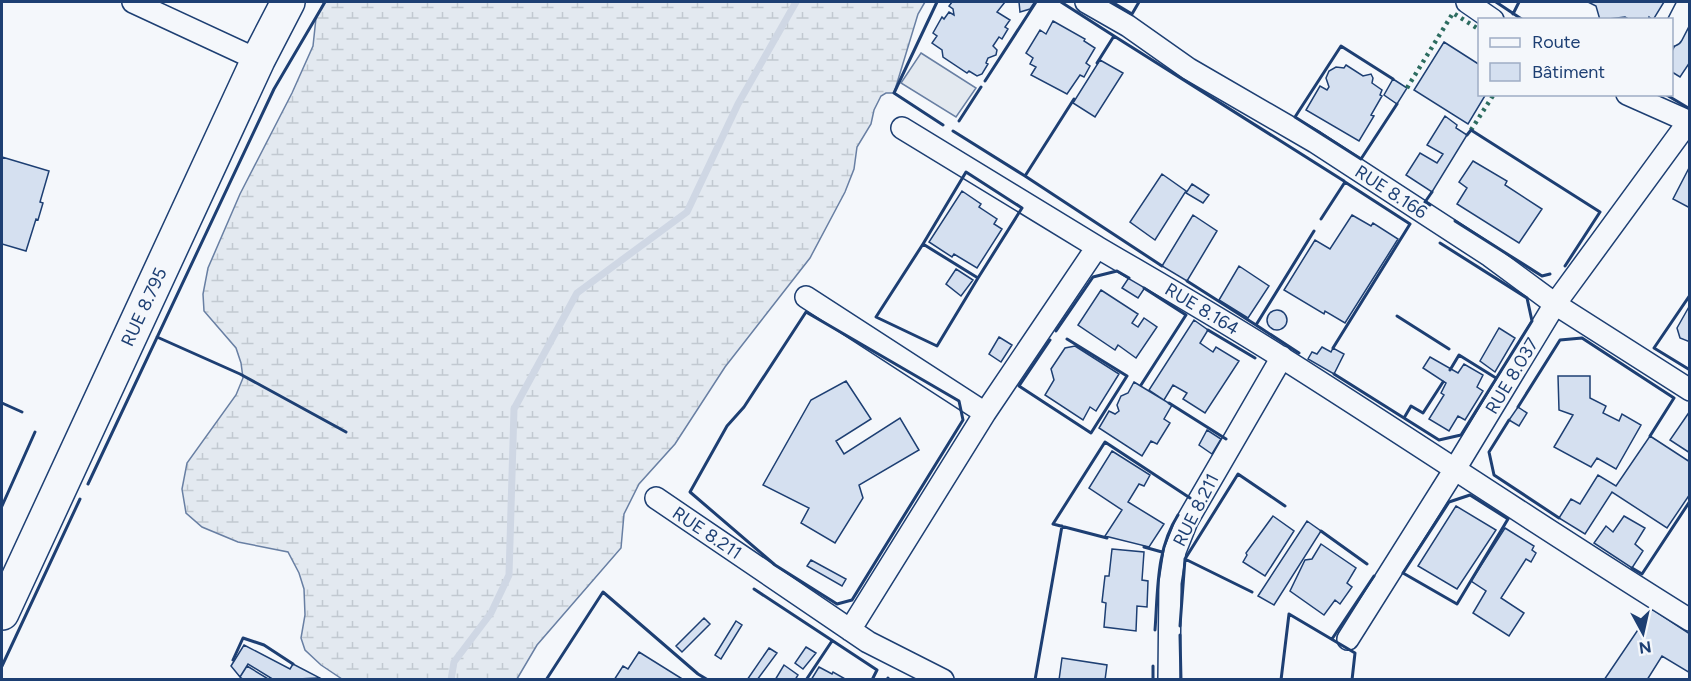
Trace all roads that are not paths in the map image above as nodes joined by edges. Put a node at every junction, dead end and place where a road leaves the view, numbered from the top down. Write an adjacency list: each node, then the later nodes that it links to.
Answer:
1 (133, 2): 8 (street)
2 (288, 2): 8 (highway, RUE 8.795)
3 (1086, 2): 14 (street, RUE 8.166)
4 (1467, 2): 6 (street)
5 (1689, 2): 7 (street)
6 (1490, 18)
7 (1673, 31)
8 (258, 60): 20 (highway, RUE 8.795)
9 (1633, 96): 10 (street)
10 (1689, 122): 14 (street, RUE 8.037)
11 (902, 128): 12 (street, RUE 8.164)
12 (1097, 247): 15 (street, RUE 8.164); 17 (street)
13 (806, 297): 17 (street)
14 (1555, 304): 16 (street, RUE 8.166); 18 (street, RUE 8.037)
15 (1282, 357): 18 (street, RUE 8.164); 25 (street, RUE 8.211)
16 (1689, 390)
17 (985, 413): 22 (street)
18 (1455, 469): 21 (street, RUE 8.164); 23 (street, RUE 8.037)
19 (656, 498): 22 (street, RUE 8.211)
20 (2, 613)
21 (1689, 620)
22 (850, 630): 24 (street, RUE 8.211)
23 (1348, 639)
24 (943, 680)
25 (1169, 680)

